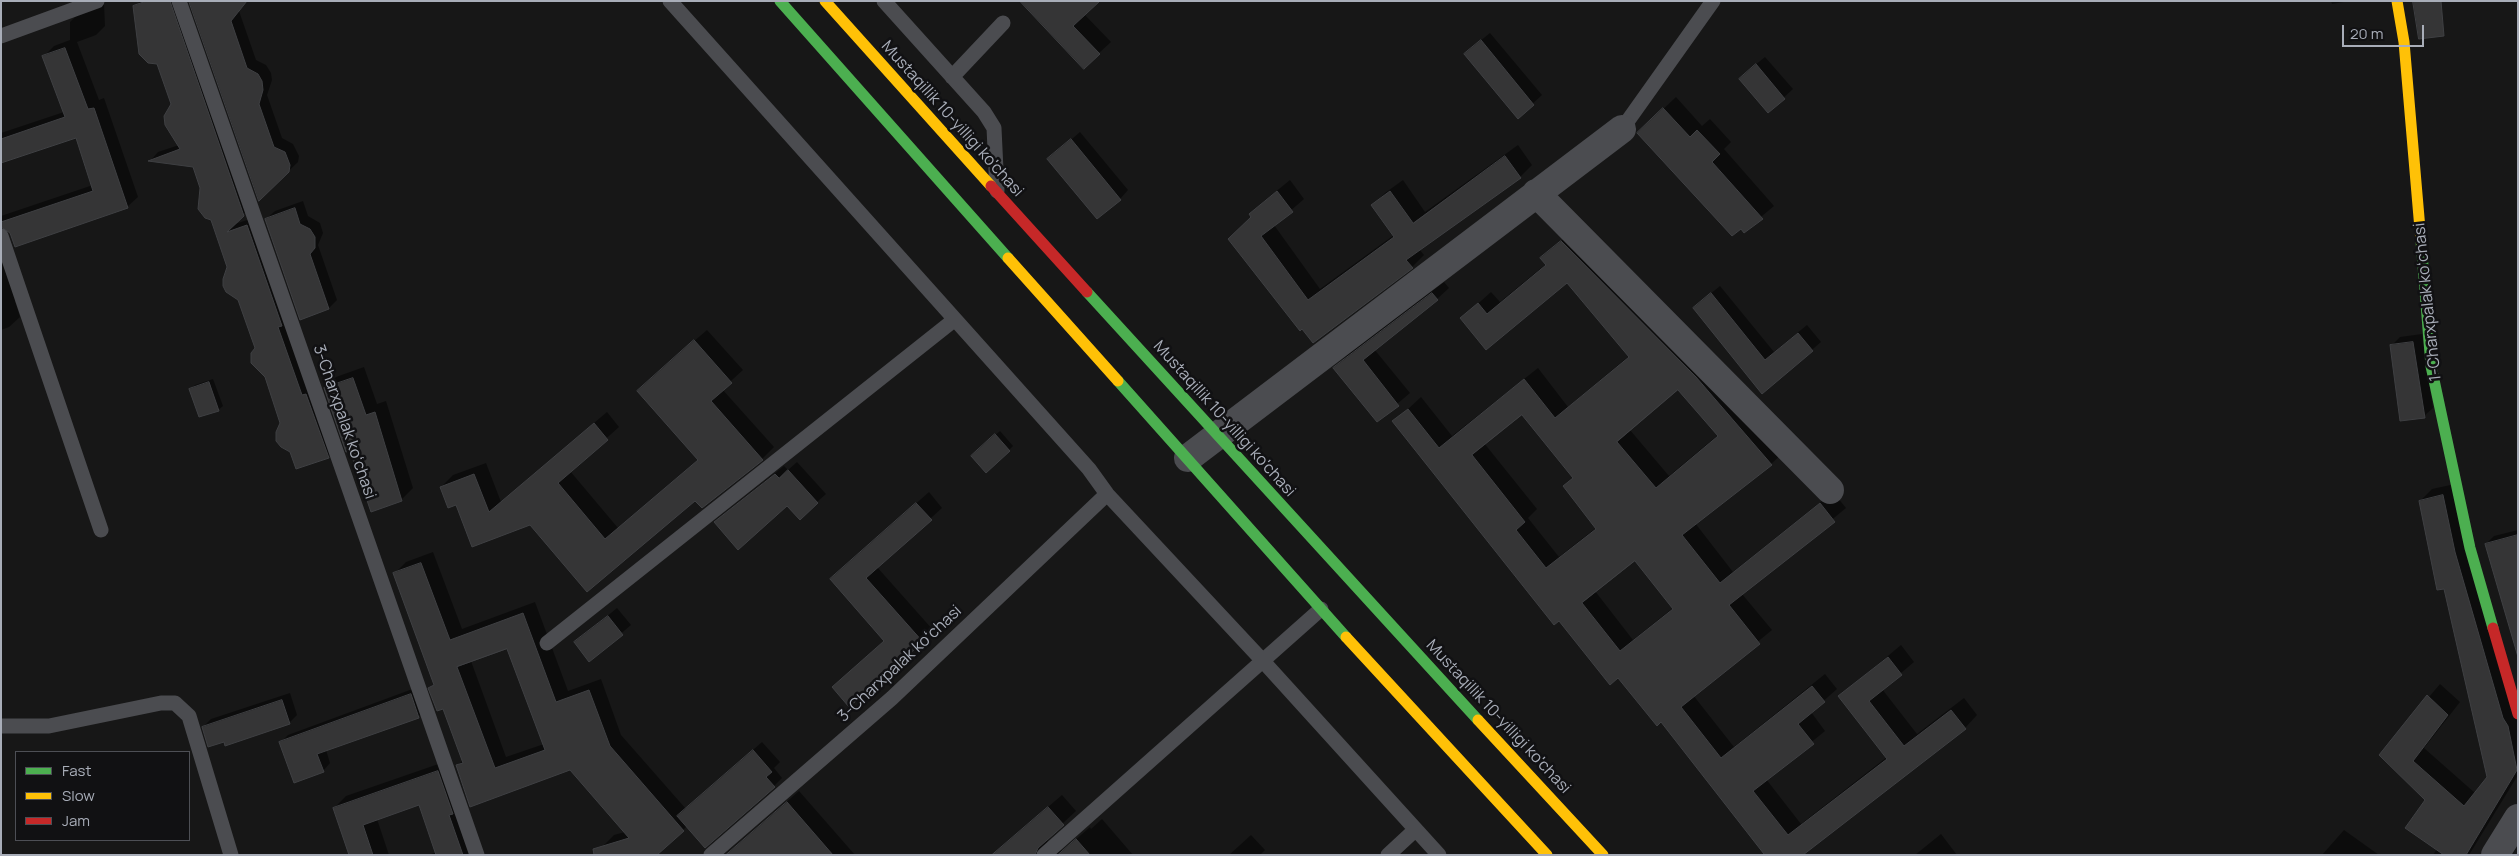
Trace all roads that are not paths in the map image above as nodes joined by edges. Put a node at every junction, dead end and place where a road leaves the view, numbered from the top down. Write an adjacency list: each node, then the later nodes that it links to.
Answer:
1 (97, 1): 10 (lane)
2 (179, 1): 30 (lane, 3-Charxpalak koʻchasi)
3 (670, 1): 16 (lane)
4 (780, 1): 18 (main road)
5 (825, 1): 13 (main road, Mustaqillik 10-yilligi ko'chasi)
6 (884, 1): 11 (lane)
7 (1713, 1): 12 (lane)
8 (2397, 1): 25 (main road, 1-Charxpalak koʻchasi)
9 (1003, 22): 11 (lane)
10 (1, 36)
11 (952, 77): 13 (lane)
12 (1622, 129): 14 (street)
13 (997, 192): 17 (main road, Mustaqillik 10-yilligi ko'chasi)
14 (1536, 192): 17 (street); 19 (street)
15 (1, 236): 21 (lane)
16 (954, 320): 20 (lane); 23 (lane)
17 (1216, 436): 18 (street); 36 (main road, Mustaqillik 10-yilligi ko'chasi)
18 (1188, 458): 22 (main road)
19 (1830, 490)
20 (1107, 494): 24 (lane); 31 (lane, 3-Charxpalak koʻchasi)
21 (101, 530)
22 (1321, 608): 24 (lane); 35 (main road)
23 (547, 643)
24 (1262, 660): 28 (lane); 32 (lane)
25 (2518, 714)
26 (1, 726): 29 (lane)
27 (2518, 818): 37 (street)
28 (1415, 830): 33 (lane); 34 (lane)
29 (231, 855)
30 (477, 855)
31 (711, 855)
32 (1044, 855)
33 (1388, 855)
34 (1439, 855)
35 (1547, 855)
36 (1603, 855)
37 (2496, 855)

